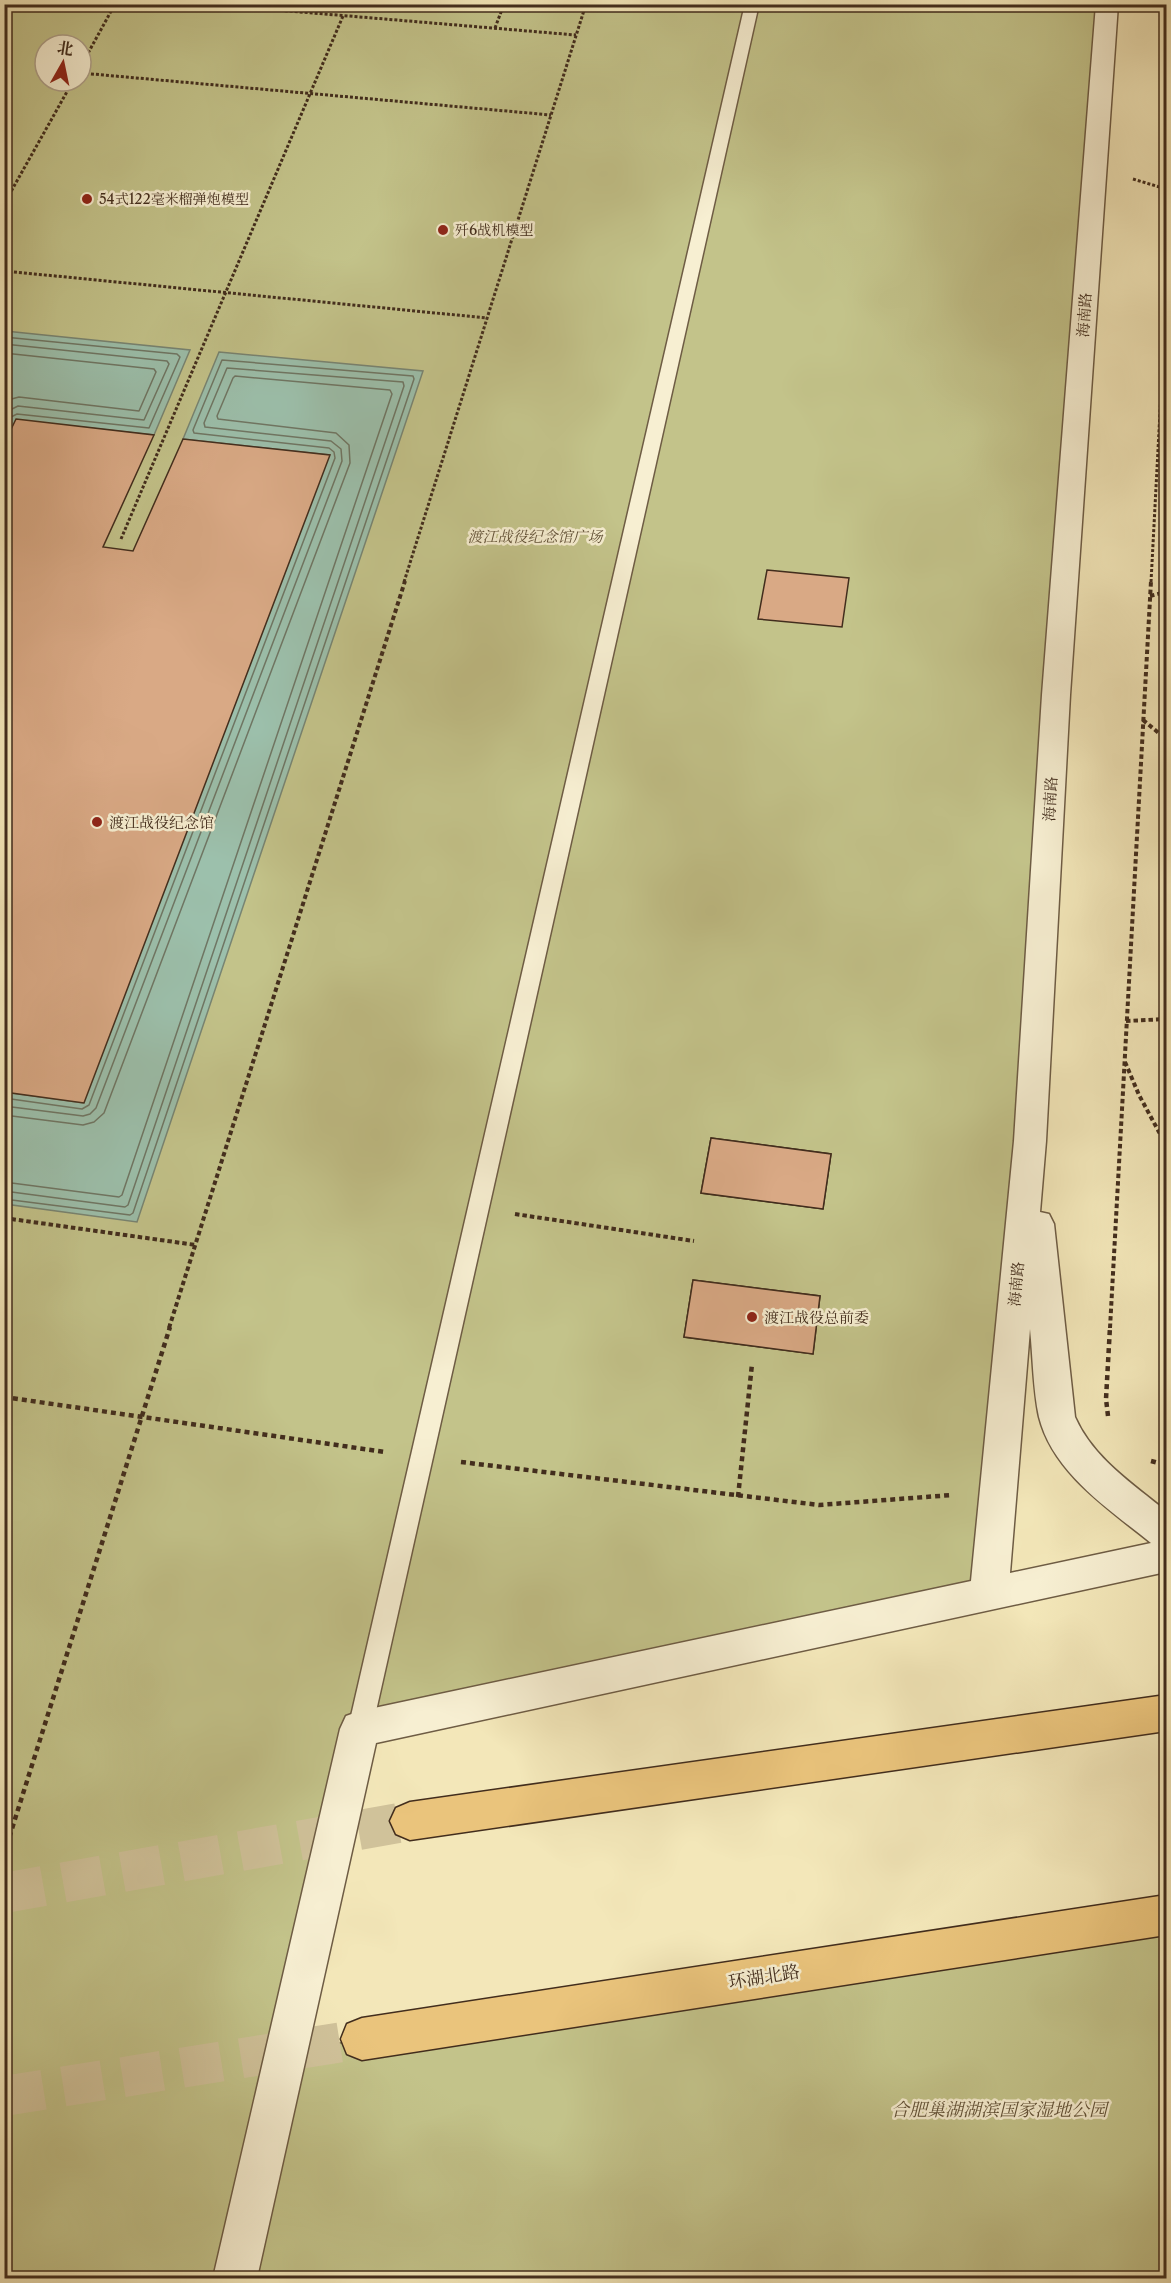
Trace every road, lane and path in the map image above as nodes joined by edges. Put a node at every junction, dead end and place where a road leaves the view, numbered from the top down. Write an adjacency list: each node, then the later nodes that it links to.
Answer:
1 (115, 4): 10 (path)
2 (205, 4): 7 (path)
3 (504, 4): 8 (path)
4 (586, 4): 9 (path)
5 (752, 4): 30 (lane)
6 (1107, 4): 28 (street, 海南路)
7 (343, 16): 8 (path); 13 (path)
8 (495, 28): 9 (path)
9 (576, 35): 14 (path)
10 (93, 44)
11 (93, 74): 13 (path)
12 (66, 93): 15 (path)
13 (310, 93): 14 (path); 17 (path)
14 (551, 115): 19 (path)
15 (4, 204)
16 (4, 271): 17 (path)
17 (225, 292): 19 (path); 20 (path)
18 (1167, 299): 22 (path)
19 (488, 318): 33 (path)
20 (121, 539)
21 (1167, 592): 22 (path)
22 (1150, 596): 23 (path)
23 (1143, 720): 24 (path); 26 (path)
24 (1167, 739)
25 (1167, 1019): 26 (path)
26 (1126, 1021): 27 (path)
27 (1124, 1059): 29 (path); 37 (path)
28 (1030, 1141): 41 (street, 海南路); 43 (street)
29 (1167, 1145)
30 (478, 1209): 32 (path); 38 (lane)
31 (4, 1218): 33 (path)
32 (694, 1241)
33 (196, 1245): 36 (path)
34 (752, 1364): 42 (path)
35 (4, 1397): 36 (path)
36 (142, 1416): 38 (path); 49 (path)
37 (1109, 1421)
38 (421, 1457): 42 (path); 47 (lane)
39 (1143, 1458): 40 (path)
40 (1167, 1465)
41 (997, 1490): 42 (path); 45 (street, 海南路)
42 (738, 1497)
43 (1167, 1533)
44 (1167, 1556): 45 (street)
45 (989, 1594): 47 (street)
46 (1167, 1713): 48 (main road)
47 (360, 1729): 52 (street)
48 (410, 1821)
49 (4, 1854)
50 (1167, 1915): 51 (main road, 环湖北路)
51 (362, 2039)
52 (235, 2278)

